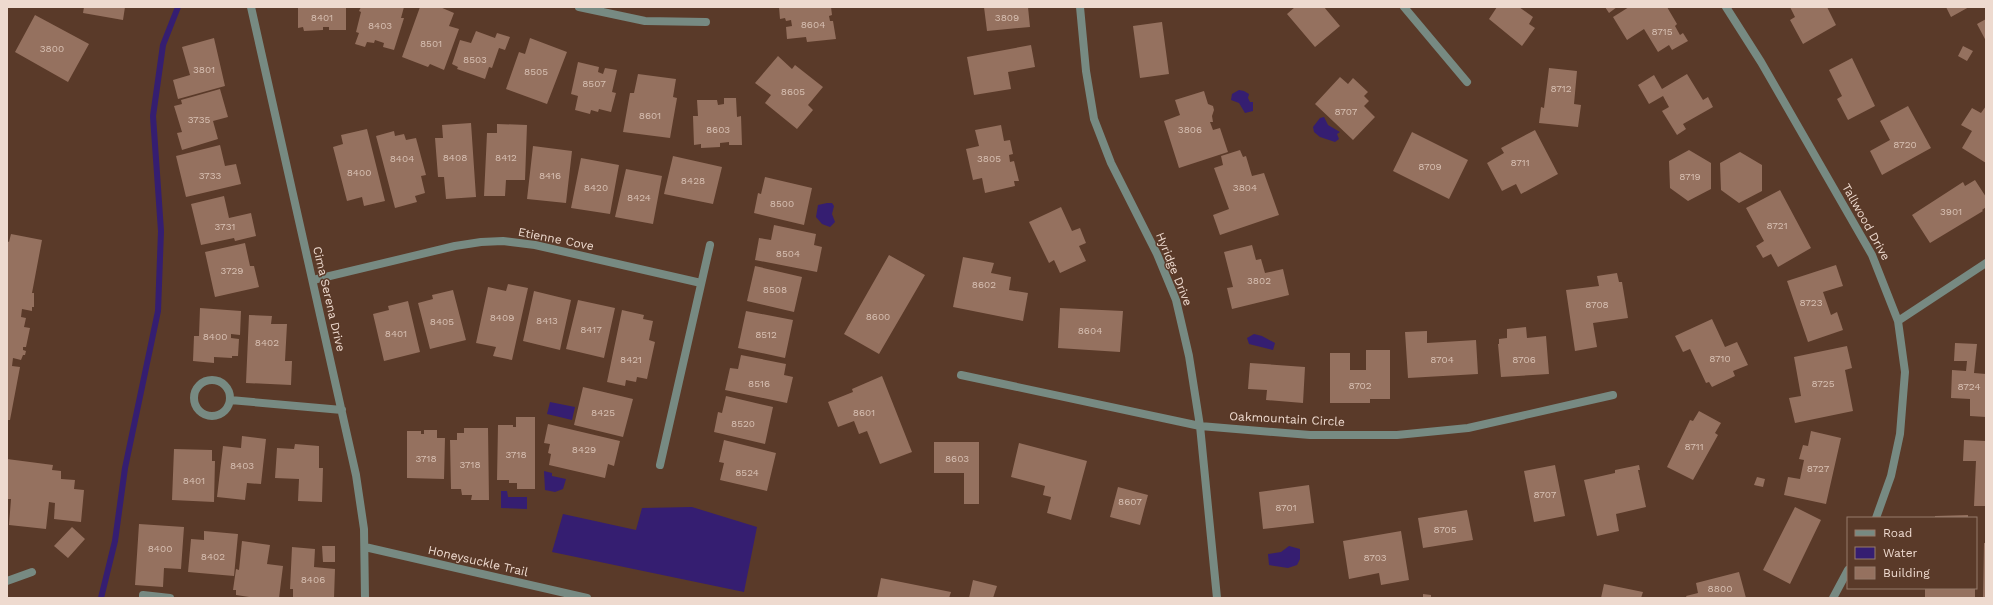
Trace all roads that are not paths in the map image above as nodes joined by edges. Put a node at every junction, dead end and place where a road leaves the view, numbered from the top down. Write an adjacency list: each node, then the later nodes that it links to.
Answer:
1 (251, 7): 10 (street, Cima Serena Drive)
2 (579, 7): 6 (street)
3 (1080, 7): 17 (street, Hyridge Drive)
4 (1404, 7): 7 (street)
5 (1726, 7): 12 (street, Tallwood Drive)
6 (706, 22)
7 (1467, 82)
8 (710, 245): 11 (street)
9 (1986, 263): 12 (street)
10 (313, 280): 11 (street, Etienne Cove); 16 (street, Cima Serena Drive)
11 (701, 283): 18 (street)
12 (1898, 321): 19 (street, Tallwood Drive)
13 (961, 374): 17 (street, Oakmountain Circle)
14 (1613, 395): 17 (street, Oakmountain Circle)
15 (230, 400): 15 (street); 16 (street)
16 (342, 410): 20 (street, Cima Serena Drive)
17 (1200, 426): 28 (street, Hyridge Drive)
18 (660, 465)
19 (1876, 517)
20 (365, 547): 26 (street, Cima Serena Drive); 27 (street, Honeysuckle Trail)
21 (32, 572): 23 (street)
22 (1847, 572): 29 (street)
23 (7, 581)
24 (143, 598): 25 (street)
25 (170, 598)
26 (366, 598)
27 (587, 598)
28 (1217, 598)
29 (1833, 598)

